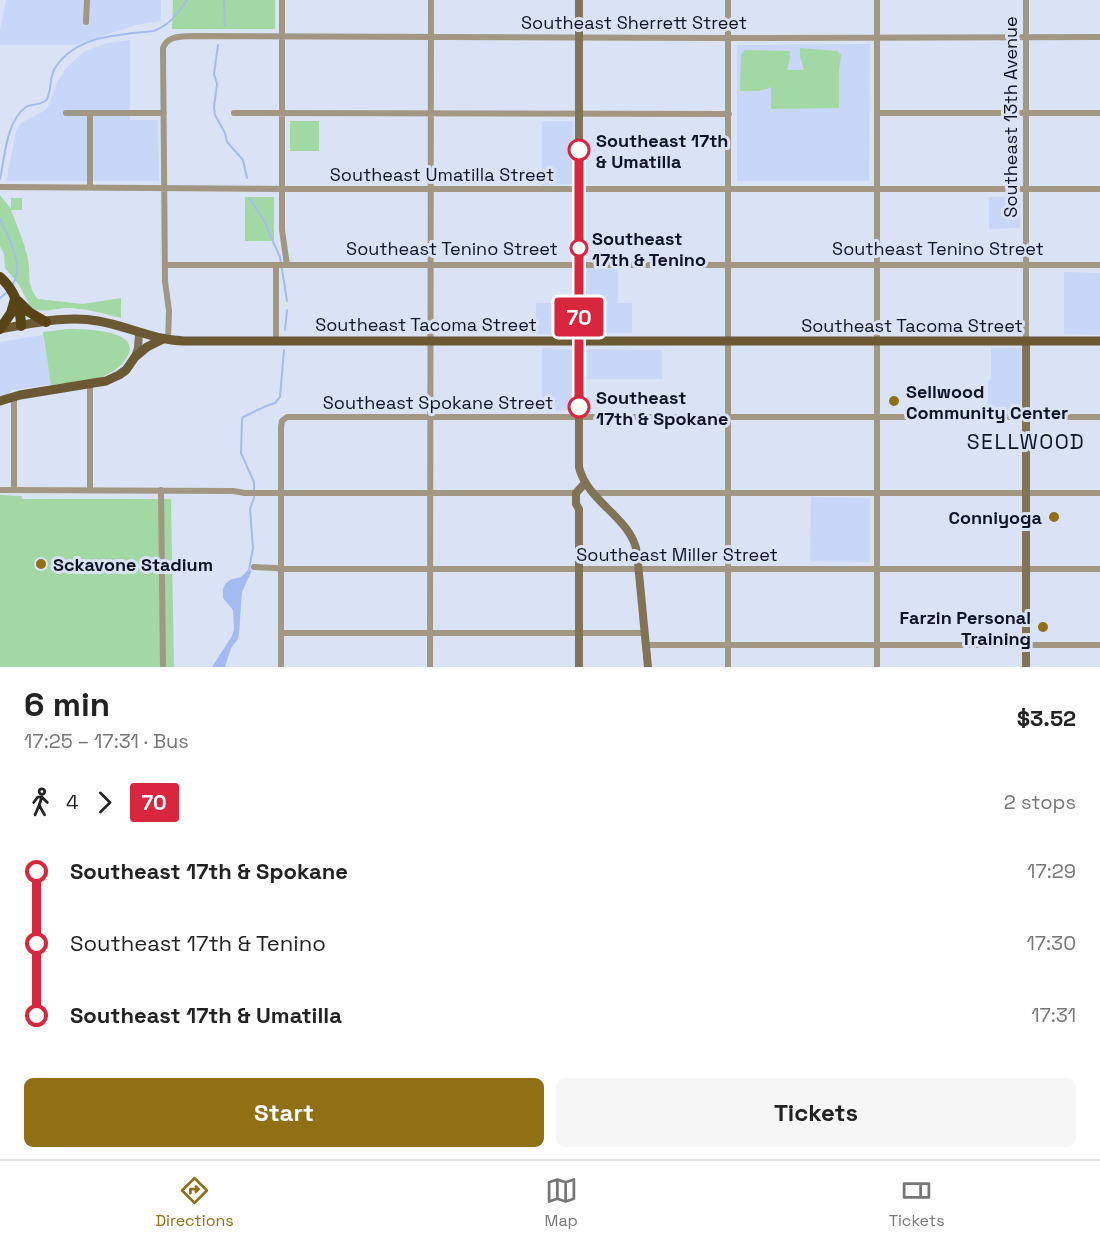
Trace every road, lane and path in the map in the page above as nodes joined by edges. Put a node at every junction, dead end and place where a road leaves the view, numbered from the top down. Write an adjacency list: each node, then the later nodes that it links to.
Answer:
1 (87, 0): 8 (street)
2 (282, 0): 9 (street)
3 (430, 0): 10 (street)
4 (579, 0): 11 (main road)
5 (728, 0): 13 (street)
6 (877, 0): 14 (street)
7 (1026, 0): 15 (street, Southeast 13th Avenue)
8 (86, 22)
9 (282, 37): 10 (street, Southeast Sherrett Street); 18 (street, Southeast Sherrett Street); 20 (street)
10 (431, 37): 11 (street, Southeast Sherrett Street); 21 (street)
11 (579, 37): 13 (street, Southeast Sherrett Street); 22 (main road)
12 (1100, 37): 15 (street, Southeast Sherrett Street)
13 (729, 38): 14 (street, Southeast Sherrett Street); 25 (street)
14 (877, 38): 15 (street, Southeast Sherrett Street); 23 (street)
15 (1026, 38): 26 (street, Southeast 13th Avenue)
16 (66, 113): 17 (street)
17 (90, 113): 18 (street); 28 (street)
18 (164, 113): 29 (street)
19 (234, 113): 20 (street)
20 (282, 113): 21 (street); 30 (street)
21 (431, 113): 22 (street); 31 (street)
22 (579, 113): 25 (street); 32 (main road)
23 (877, 113): 26 (street); 33 (street)
24 (1100, 113): 26 (street)
25 (729, 114): 36 (street)
26 (1026, 114): 34 (street, Southeast 13th Avenue)
27 (3, 187): 28 (street, Southeast Umatilla Street)
28 (90, 187): 29 (street, Southeast Umatilla Street)
29 (164, 188): 30 (street, Southeast Umatilla Street); 37 (street)
30 (282, 189): 31 (street, Southeast Umatilla Street); 38 (street)
31 (430, 189): 32 (street, Southeast Umatilla Street); 39 (street)
32 (579, 189): 36 (street, Southeast Umatilla Street); 40 (main road)
33 (878, 189): 34 (street, Southeast Umatilla Street); 36 (street, Southeast Umatilla Street); 42 (street)
34 (1026, 189): 35 (street, Southeast Umatilla Street); 43 (street, Southeast 13th Avenue)
35 (1100, 189)
36 (728, 190): 41 (street)
37 (165, 265): 38 (street, Southeast Tenino Street); 51 (street)
38 (281, 265): 39 (street, Southeast Tenino Street); 52 (street)
39 (430, 265): 40 (street, Southeast Tenino Street); 53 (street)
40 (579, 265): 41 (street, Southeast Tenino Street); 54 (main road)
41 (727, 265): 42 (street, Southeast Tenino Street); 55 (street)
42 (877, 265): 43 (street, Southeast Tenino Street); 56 (street)
43 (1026, 265): 44 (street, Southeast Tenino Street); 57 (street, Southeast 13th Avenue)
44 (1100, 265)
45 (0, 277): 46 (highway)
46 (15, 299): 47 (highway); 48 (highway); 49 (highway)
47 (46, 322): 48 (main road); 50 (main road)
48 (21, 326): 49 (main road)
49 (0, 329)
50 (139, 333): 51 (main road, Southeast Tacoma Street); 59 (main road)
51 (165, 340): 52 (main road, Southeast Tacoma Street); 59 (main road)
52 (276, 341): 53 (main road, Southeast Tacoma Street)
53 (430, 341): 54 (main road, Southeast Tacoma Street); 63 (street)
54 (579, 341): 55 (main road, Southeast Tacoma Street); 64 (main road)
55 (728, 341): 56 (main road, Southeast Tacoma Street); 65 (street)
56 (877, 341): 57 (main road, Southeast Tacoma Street); 66 (street)
57 (1026, 341): 58 (main road, Southeast Tacoma Street); 67 (main road, Southeast 13th Avenue)
58 (1100, 341)
59 (135, 357): 60 (main road)
60 (90, 385): 61 (main road); 73 (street)
61 (14, 397): 62 (main road); 72 (street)
62 (0, 401)
63 (430, 417): 64 (street, Southeast Spokane Street); 75 (street, Southeast Spokane Street); 76 (street)
64 (579, 417): 65 (street, Southeast Spokane Street); 70 (main road)
65 (728, 417): 66 (street, Southeast Spokane Street); 82 (street)
66 (877, 417): 67 (street, Southeast Spokane Street); 79 (street)
67 (1026, 417): 80 (main road, Southeast 13th Avenue)
68 (1058, 417): 69 (street)
69 (1100, 417)
70 (585, 483): 77 (main road); 78 (main road)
71 (0, 490): 72 (street)
72 (14, 490): 73 (street)
73 (90, 490): 74 (street)
74 (161, 490): 75 (street); 102 (street)
75 (281, 493): 76 (street); 85 (street)
76 (430, 493): 77 (street); 86 (street)
77 (576, 493): 83 (main road)
78 (593, 493): 82 (street); 83 (main road); 88 (main road)
79 (877, 493): 80 (street); 82 (street); 90 (street)
80 (1026, 493): 81 (street); 91 (main road, Southeast 13th Avenue)
81 (1100, 493)
82 (728, 494): 89 (street)
83 (579, 509): 87 (main road)
84 (254, 567): 85 (street, Southeast Miller Street)
85 (282, 569): 86 (street, Southeast Miller Street); 93 (street)
86 (430, 569): 87 (street, Southeast Miller Street); 95 (street)
87 (579, 569): 88 (street, Southeast Miller Street); 96 (main road)
88 (638, 569): 89 (street, Southeast Miller Street); 94 (main road)
89 (728, 569): 90 (street, Southeast Miller Street); 98 (street)
90 (877, 569): 91 (street, Southeast Miller Street); 101 (street)
91 (1026, 569): 92 (street, Southeast Miller Street); 99 (main road, Southeast 13th Avenue)
92 (1100, 569)
93 (281, 633): 95 (street); 103 (street)
94 (644, 633): 96 (street); 97 (main road)
95 (430, 634): 96 (street); 104 (street)
96 (579, 634): 105 (main road)
97 (645, 645): 98 (street); 106 (main road)
98 (728, 645): 101 (street); 107 (street)
99 (1026, 645): 100 (street); 101 (street); 109 (main road, Southeast 13th Avenue)
100 (1100, 645)
101 (877, 646): 108 (street)
102 (163, 667)
103 (281, 667)
104 (430, 667)
105 (579, 667)
106 (648, 667)
107 (728, 667)
108 (877, 667)
109 (1026, 667)

